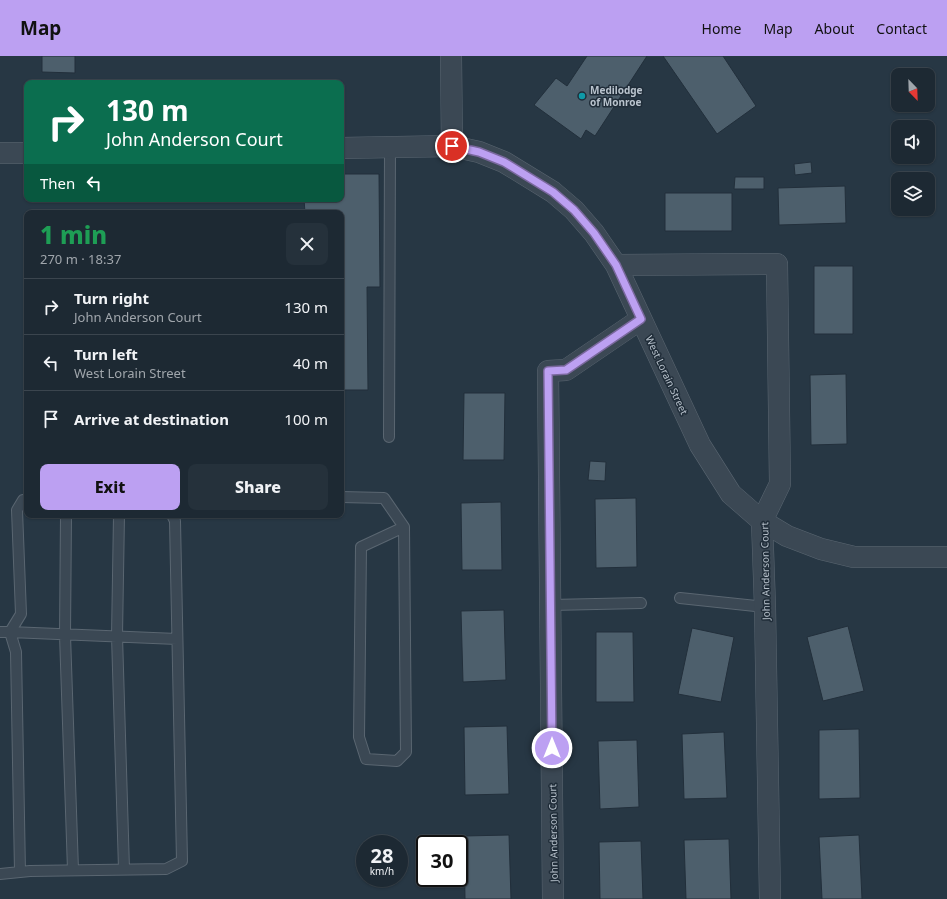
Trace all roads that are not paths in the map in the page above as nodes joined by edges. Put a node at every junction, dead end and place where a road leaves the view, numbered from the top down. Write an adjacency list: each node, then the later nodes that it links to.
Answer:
1 (451, 56): 2 (street)
2 (452, 146): 3 (street, West Lorain Street); 7 (street, West Lorain Street)
3 (390, 147): 4 (street, West Lorain Street); 9 (lane)
4 (344, 148)
5 (0, 153): 6 (street)
6 (24, 153)
7 (616, 265): 8 (street, West Lorain Street); 15 (street, John Anderson Court)
8 (641, 319): 15 (street, West Lorain Street); 20 (street, John Anderson Court)
9 (389, 437)
10 (344, 497): 16 (lane)
11 (24, 500): 22 (lane)
12 (66, 518): 23 (lane)
13 (119, 518): 24 (lane)
14 (174, 518): 25 (lane)
15 (762, 521): 17 (street, West Lorain Street); 21 (street, John Anderson Court)
16 (404, 527): 16 (lane)
17 (947, 557)
18 (680, 598): 21 (lane)
19 (641, 603): 20 (lane)
20 (551, 605): 30 (street, John Anderson Court)
21 (765, 607): 31 (street, John Anderson Court)
22 (5, 632): 23 (lane); 28 (lane)
23 (65, 635): 24 (lane); 27 (lane)
24 (117, 636): 25 (lane); 26 (lane)
25 (177, 638): 26 (lane)
26 (124, 869): 27 (lane)
27 (73, 870): 28 (lane)
28 (20, 872): 29 (lane)
29 (0, 874)
30 (553, 899)
31 (770, 899)

